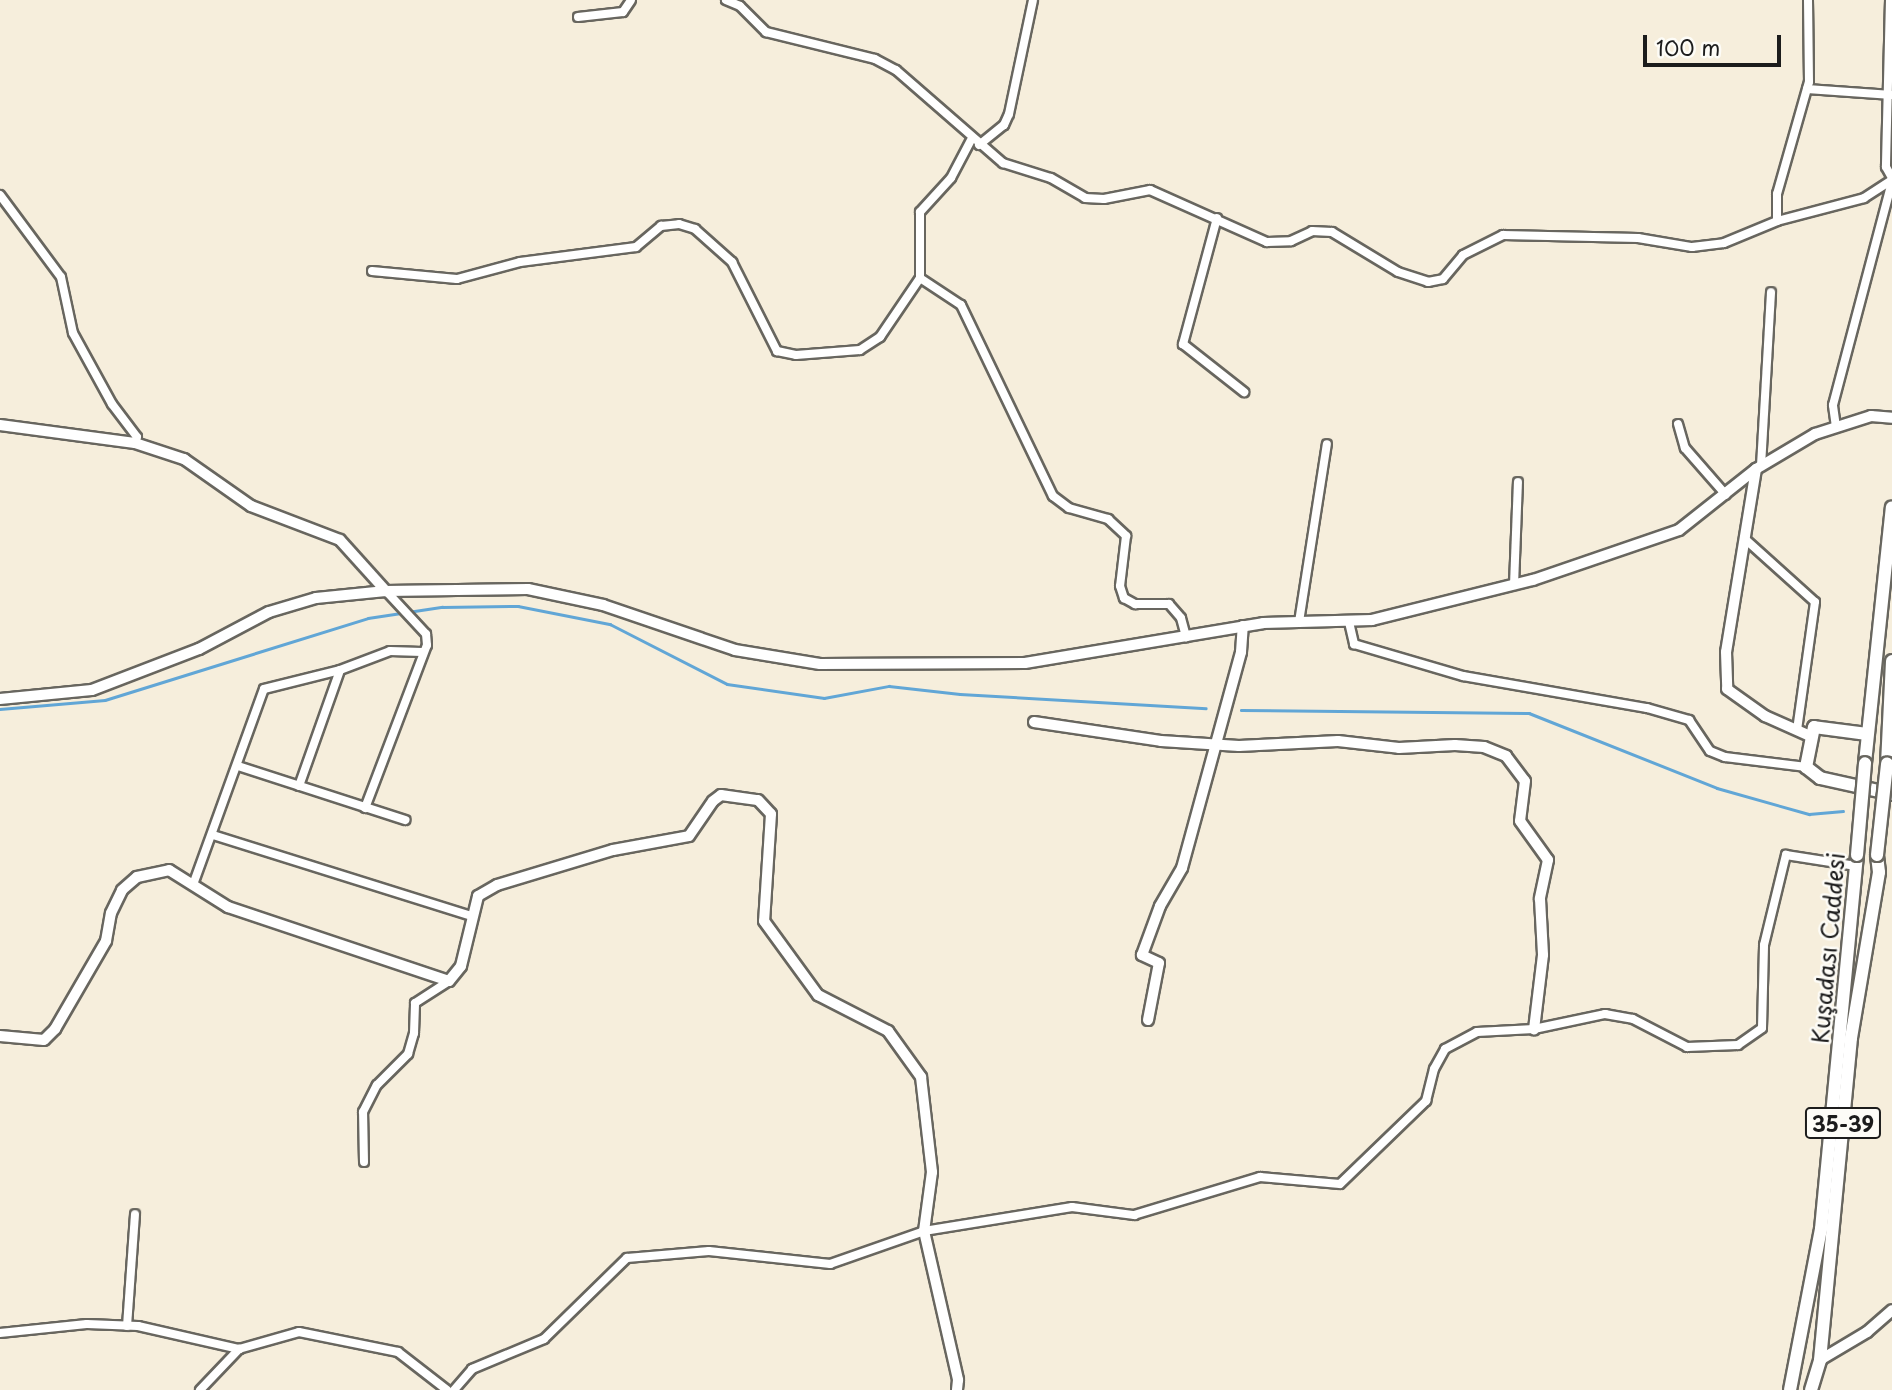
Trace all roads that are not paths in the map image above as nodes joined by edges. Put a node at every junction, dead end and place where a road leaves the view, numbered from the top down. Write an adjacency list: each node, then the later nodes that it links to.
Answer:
1 (631, 0): 6 (street)
2 (726, 0): 9 (street)
3 (1033, 0): 9 (street)
4 (1808, 0): 7 (street)
5 (1891, 6): 8 (street)
6 (578, 17)
7 (1807, 89): 8 (street); 13 (street)
8 (1890, 95): 10 (street)
9 (975, 143): 12 (street); 15 (street)
10 (1892, 180): 13 (street); 21 (street)
11 (0, 195): 22 (street)
12 (1217, 218): 13 (street); 17 (street)
13 (1777, 221)
14 (372, 271): 15 (street)
15 (920, 278): 34 (street)
16 (1771, 292): 24 (street)
17 (1244, 392)
18 (1892, 418): 21 (street)
19 (1678, 424): 26 (street)
20 (0, 425): 22 (street)
21 (1836, 427): 24 (street)
22 (135, 443): 30 (street)
23 (1326, 443): 31 (street)
24 (1759, 468): 26 (street); 28 (street)
25 (1518, 482): 29 (street)
26 (1726, 495): 29 (street)
27 (1892, 507): 43 (main road, Kuşadası Caddesi / 35-39)
28 (1745, 539): 42 (street); 42 (street)
29 (1514, 585): 32 (street)
30 (386, 591): 34 (street); 35 (street); 38 (street)
31 (1299, 622): 32 (street); 33 (street)
32 (1349, 622): 47 (street)
33 (1243, 626): 34 (street); 45 (street)
34 (1185, 637)
35 (422, 652): 37 (street); 50 (street)
36 (1892, 661): 39 (main road, Kuşadası Caddesi / 35-39)
37 (340, 670): 46 (street); 48 (street)
38 (0, 699)
39 (1890, 702): 41 (main road, Kuşadası Caddesi / 35-39)
40 (1034, 722): 45 (street)
41 (1891, 725): 67 (main road, Kuşadası Caddesi / 35-39, bridge)
42 (1797, 730): 44 (street)
43 (1867, 734): 44 (main road); 53 (main road, Kuşadası Caddesi / 35-39, bridge)
44 (1810, 736): 47 (main road)
45 (1216, 744): 57 (street); 58 (street)
46 (238, 766): 48 (street); 52 (street)
47 (1806, 766): 49 (main road)
48 (299, 786): 50 (street)
49 (1892, 794)
50 (365, 808): 51 (street)
51 (405, 820)
52 (213, 835): 54 (street); 55 (street)
53 (1856, 861): 58 (street); 72 (main road, Kuşadası Caddesi / 35-39)
54 (194, 882): 56 (street); 59 (street)
55 (471, 916): 56 (street); 62 (street)
56 (449, 982): 60 (street)
57 (1149, 1020)
58 (1534, 1029): 62 (street)
59 (0, 1036)
60 (364, 1162)
61 (135, 1214): 64 (street)
62 (923, 1231): 70 (street); 71 (street)
63 (1892, 1310): 67 (street)
64 (127, 1326): 65 (street); 66 (street)
65 (0, 1333)
66 (239, 1349): 68 (street); 69 (street)
67 (1820, 1360): 73 (main road, Kuşadası Caddesi / 35-39)
68 (200, 1390)
69 (447, 1390)
70 (454, 1390)
71 (957, 1390)
72 (1790, 1390)
73 (1811, 1390)

